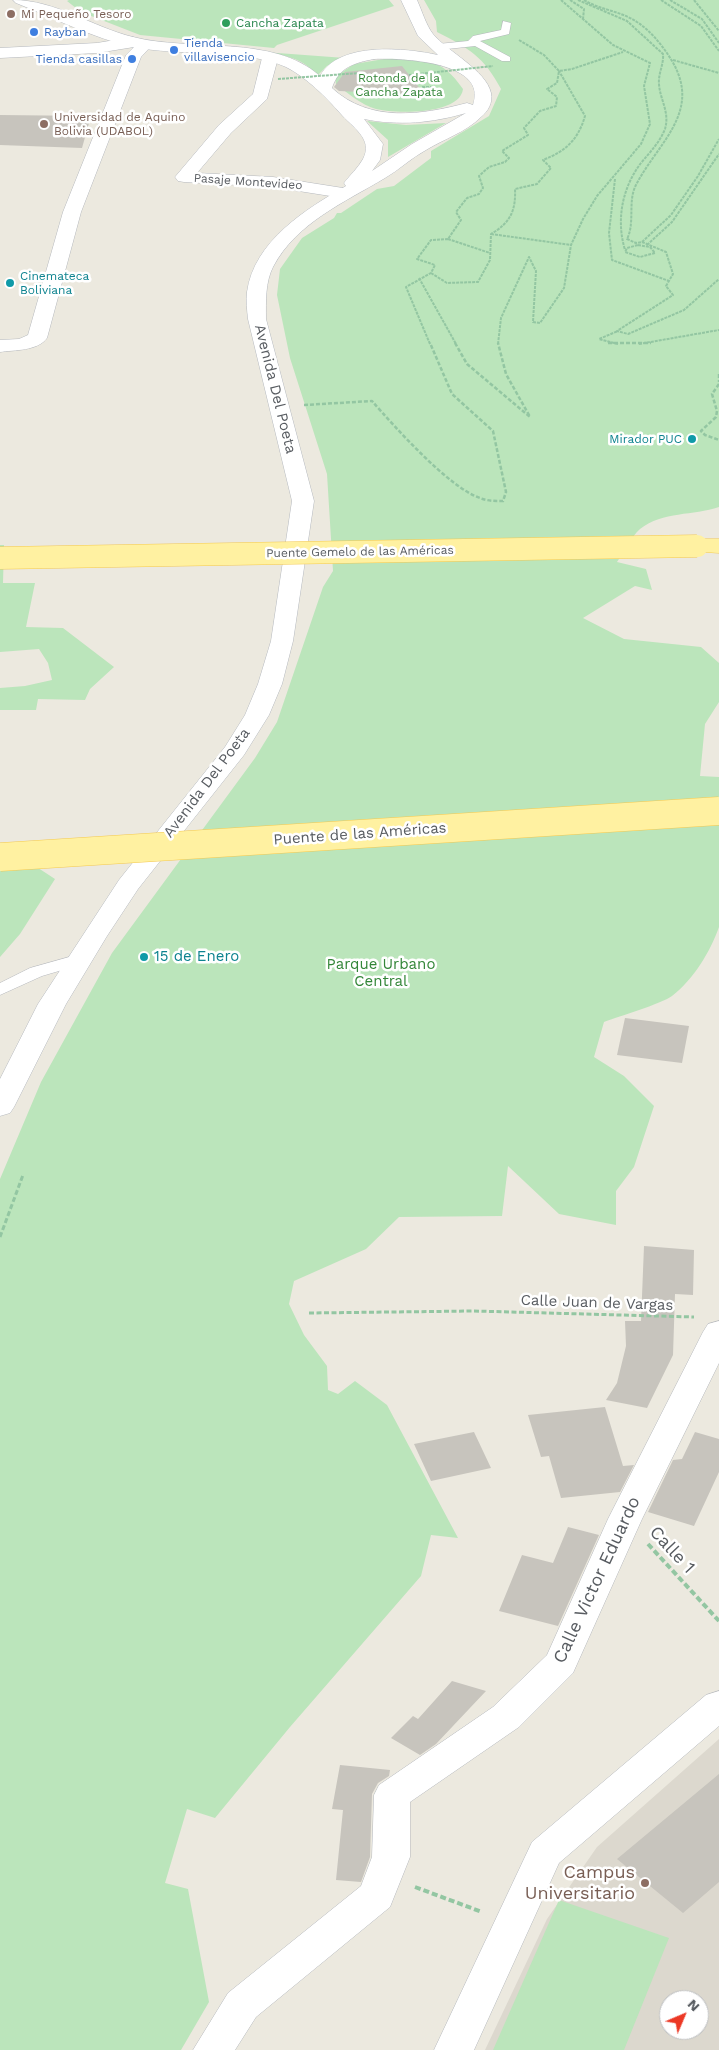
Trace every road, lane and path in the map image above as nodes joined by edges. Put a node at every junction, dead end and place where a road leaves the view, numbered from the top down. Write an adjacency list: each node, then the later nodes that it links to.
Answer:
1 (21, 0): 14 (main road)
2 (409, 0): 16 (main road)
3 (561, 0): 10 (path)
4 (570, 0): 10 (path)
5 (578, 0): 40 (path)
6 (584, 0): 22 (path)
7 (661, 0): 17 (path)
8 (670, 0): 15 (path)
9 (694, 0): 12 (path)
10 (583, 19): 18 (path)
11 (506, 28): 13 (lane); 25 (path)
12 (719, 31)
13 (476, 42): 16 (lane); 21 (lane)
14 (139, 43): 19 (main road); 20 (main road); 53 (main road)
15 (719, 44)
16 (438, 47): 23 (main road)
17 (719, 51)
18 (623, 52): 25 (path); 36 (path)
19 (0, 53)
20 (270, 58): 30 (main road); 37 (main road, Pasaje Montevideo)
21 (506, 59)
22 (672, 60): 27 (path); 41 (path)
23 (462, 66): 30 (main road); 31 (main road)
24 (493, 66): 28 (path, bridge)
25 (559, 71): 38 (path); 39 (path)
26 (359, 73): 29 (path, bridge)
27 (719, 73)
28 (409, 75)
29 (278, 79)
30 (324, 88): 32 (main road)
31 (483, 99): 32 (main road); 37 (main road, Avenida Del Poeta)
32 (336, 100): 37 (main road, Avenida Del Poeta)
33 (719, 139): 35 (path)
34 (718, 156): 35 (path); 44 (path)
35 (707, 161): 41 (path)
36 (615, 178): 42 (path); 50 (path)
37 (343, 193): 56 (main road, Avenida Del Poeta)
38 (491, 234): 42 (path); 46 (path)
39 (448, 239): 46 (path); 47 (path)
40 (621, 239): 43 (path); 45 (path)
41 (642, 242): 44 (path)
42 (571, 245): 48 (path)
43 (633, 245): 44 (path); 45 (path)
44 (647, 245): 45 (path); 50 (path)
45 (625, 250)
46 (490, 253): 47 (path)
47 (431, 273): 48 (path)
48 (419, 278): 56 (path)
49 (719, 279): 52 (path)
50 (669, 281): 52 (path)
51 (719, 330): 52 (path)
52 (618, 331)
53 (0, 346)
54 (719, 374): 55 (path)
55 (719, 383): 57 (path)
56 (281, 407): 63 (main road, Avenida Del Poeta)
57 (717, 417): 58 (path)
58 (719, 440)
59 (719, 546): 60 (main road, Puente Gemelo de las Américas, bridge)
60 (0, 558)
61 (719, 811): 62 (main road, Puente de las Américas, bridge)
62 (0, 857)
63 (80, 959): 64 (lane); 65 (main road, Avenida Del Poeta)
64 (0, 990)
65 (0, 1107)
66 (22, 1175): 67 (path)
67 (0, 1237)
68 (309, 1313): 69 (path, Calle Juan de Vargas)
69 (709, 1325): 70 (main road, Calle Victor Eduardo)
70 (625, 1519): 71 (path, Calle 1); 73 (main road, Calle Victor Eduardo)
71 (719, 1620)
72 (719, 1705): 74 (main road)
73 (384, 1876): 74 (path); 75 (main road, Calle Victor Eduardo)
74 (513, 1923): 76 (main road)
75 (213, 2050)
76 (454, 2050)

